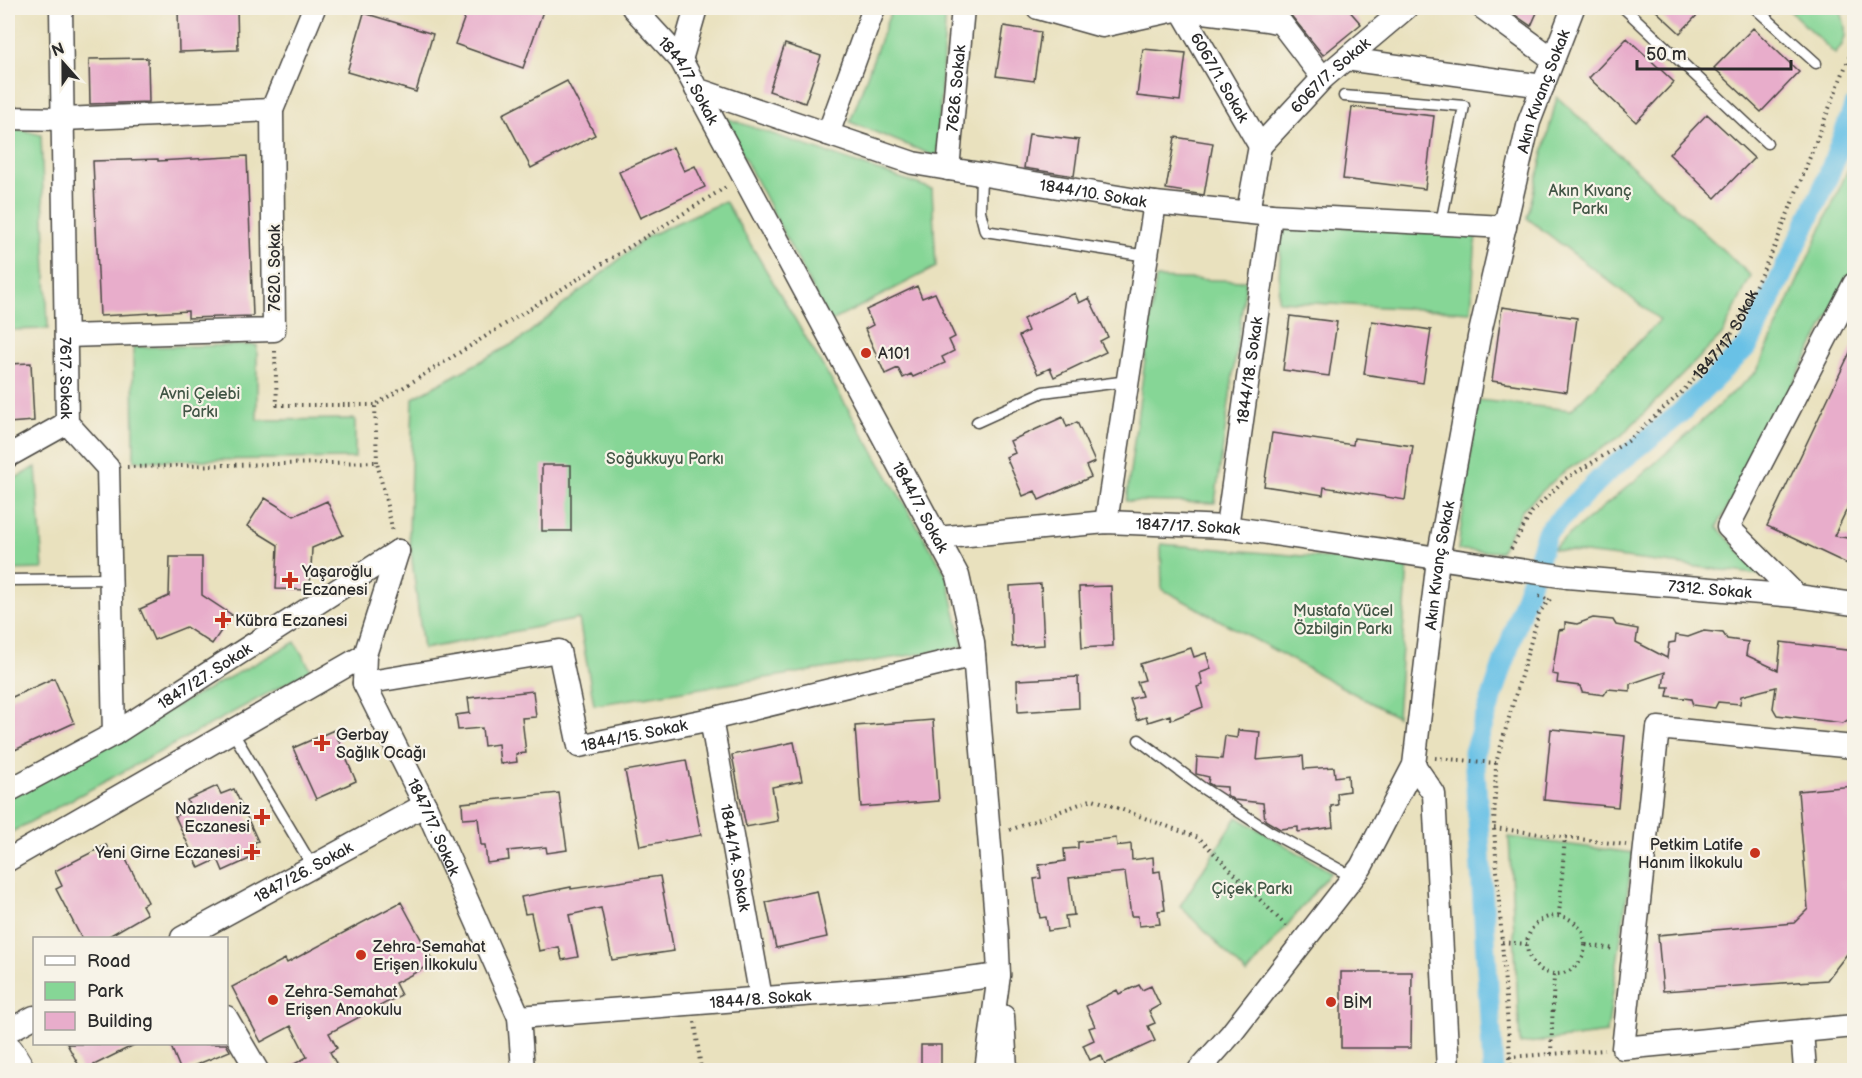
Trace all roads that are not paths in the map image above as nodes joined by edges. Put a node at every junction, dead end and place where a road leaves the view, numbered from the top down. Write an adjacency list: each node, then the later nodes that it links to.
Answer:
1 (62, 8): 25 (street, 7617. Sokak)
2 (314, 8): 23 (street, 7620. Sokak)
3 (633, 8): 16 (street, 1844/7. Sokak)
4 (696, 8): 16 (street)
5 (874, 8): 26 (street)
6 (963, 8): 29 (street, 7626. Sokak)
7 (1038, 8): 8 (street)
8 (1180, 8): 14 (street); 28 (street, 6067/1. Sokak)
9 (1406, 8): 15 (street, 6067/7. Sokak)
10 (1484, 8): 17 (street)
11 (1573, 8): 17 (street, Akın Kıvanç Sokak)
12 (1624, 8): 27 (lane)
13 (1755, 8): 18 (lane)
14 (1268, 14): 19 (street)
15 (1346, 59): 19 (street, 6067/7. Sokak); 20 (street)
16 (681, 60): 21 (street, 1844/7. Sokak)
17 (1553, 60): 20 (street, Akın Kıvanç Sokak)
18 (1816, 63)
19 (1323, 78): 28 (street, 6067/7. Sokak)
20 (1543, 86): 35 (street, Akın Kıvanç Sokak)
21 (696, 89): 26 (street, 1844/10. Sokak); 45 (street, 1844/7. Sokak)
22 (1344, 96): 34 (lane)
23 (272, 110): 25 (street); 38 (street, 7620. Sokak)
24 (8, 118): 25 (street)
25 (63, 119): 38 (street, 7617. Sokak)
26 (828, 134): 29 (street, 1844/10. Sokak)
27 (1767, 143)
28 (1260, 146): 32 (street)
29 (948, 169): 30 (street, 1844/10. Sokak)
30 (981, 174): 31 (street, 1844/10. Sokak); 36 (lane)
31 (1155, 203): 32 (street, 1844/10. Sokak); 36 (street)
32 (1248, 211): 33 (street, 1844/10. Sokak)
33 (1271, 215): 34 (street, 1844/10. Sokak); 44 (street, 1844/18. Sokak)
34 (1442, 223): 35 (street, 1844/10. Sokak)
35 (1505, 226): 47 (street, Akın Kıvanç Sokak)
36 (1147, 256): 39 (street)
37 (1854, 284): 51 (street)
38 (66, 336): 41 (street, 7617. Sokak)
39 (1128, 381): 40 (lane); 43 (street)
40 (977, 422)
41 (68, 423): 42 (street); 49 (street, 7617. Sokak)
42 (8, 456)
43 (1106, 522): 44 (street, 1847/17. Sokak); 45 (street, 1847/17. Sokak)
44 (1227, 527): 47 (street, 1847/17. Sokak)
45 (937, 538): 54 (street, 1844/7. Sokak)
46 (398, 551): 53 (street, 1847/17. Sokak); 58 (street, 1847/27. Sokak)
47 (1438, 559): 48 (street, 1847/17. Sokak); 61 (street, Akın Kıvanç Sokak)
48 (1498, 562): 51 (street, 7312. Sokak)
49 (110, 579): 50 (lane); 58 (street)
50 (8, 580)
51 (1797, 596): 52 (street, 7312. Sokak)
52 (1854, 604)
53 (365, 655): 55 (street, 1847/17. Sokak); 57 (street)
54 (974, 655): 56 (street, 1844/15. Sokak); 68 (street, 1844/7. Sokak)
55 (364, 683): 56 (street, 1844/15. Sokak); 63 (street, 1847/17. Sokak)
56 (711, 719): 69 (street, 1844/14. Sokak)
57 (232, 731): 64 (street); 65 (lane)
58 (114, 734): 62 (street, 1847/27. Sokak)
59 (1139, 740): 66 (lane)
60 (1854, 747): 75 (street)
61 (1414, 765): 66 (street, Akın Kıvanç Sokak); 83 (street)
62 (8, 791)
63 (425, 805): 65 (street, 1847/26. Sokak); 70 (street, 1847/17. Sokak)
64 (8, 860)
65 (312, 867): 67 (street, 1847/26. Sokak)
66 (1353, 876): 82 (street, Akın Kıvanç Sokak)
67 (186, 937)
68 (999, 975): 69 (street, 1844/8. Sokak); 80 (street, 1844/7. Sokak); 81 (street)
69 (761, 998): 70 (street, 1844/8. Sokak)
70 (519, 1017): 79 (street, 1847/17. Sokak)
71 (33, 1018): 74 (street)
72 (228, 1020): 78 (street)
73 (1854, 1026): 75 (street)
74 (8, 1031)
75 (1802, 1031): 84 (street)
76 (8, 1052): 77 (street)
77 (19, 1071)
78 (257, 1071)
79 (522, 1071)
80 (986, 1071)
81 (1006, 1071)
82 (1198, 1071)
83 (1448, 1071)
84 (1805, 1071)

